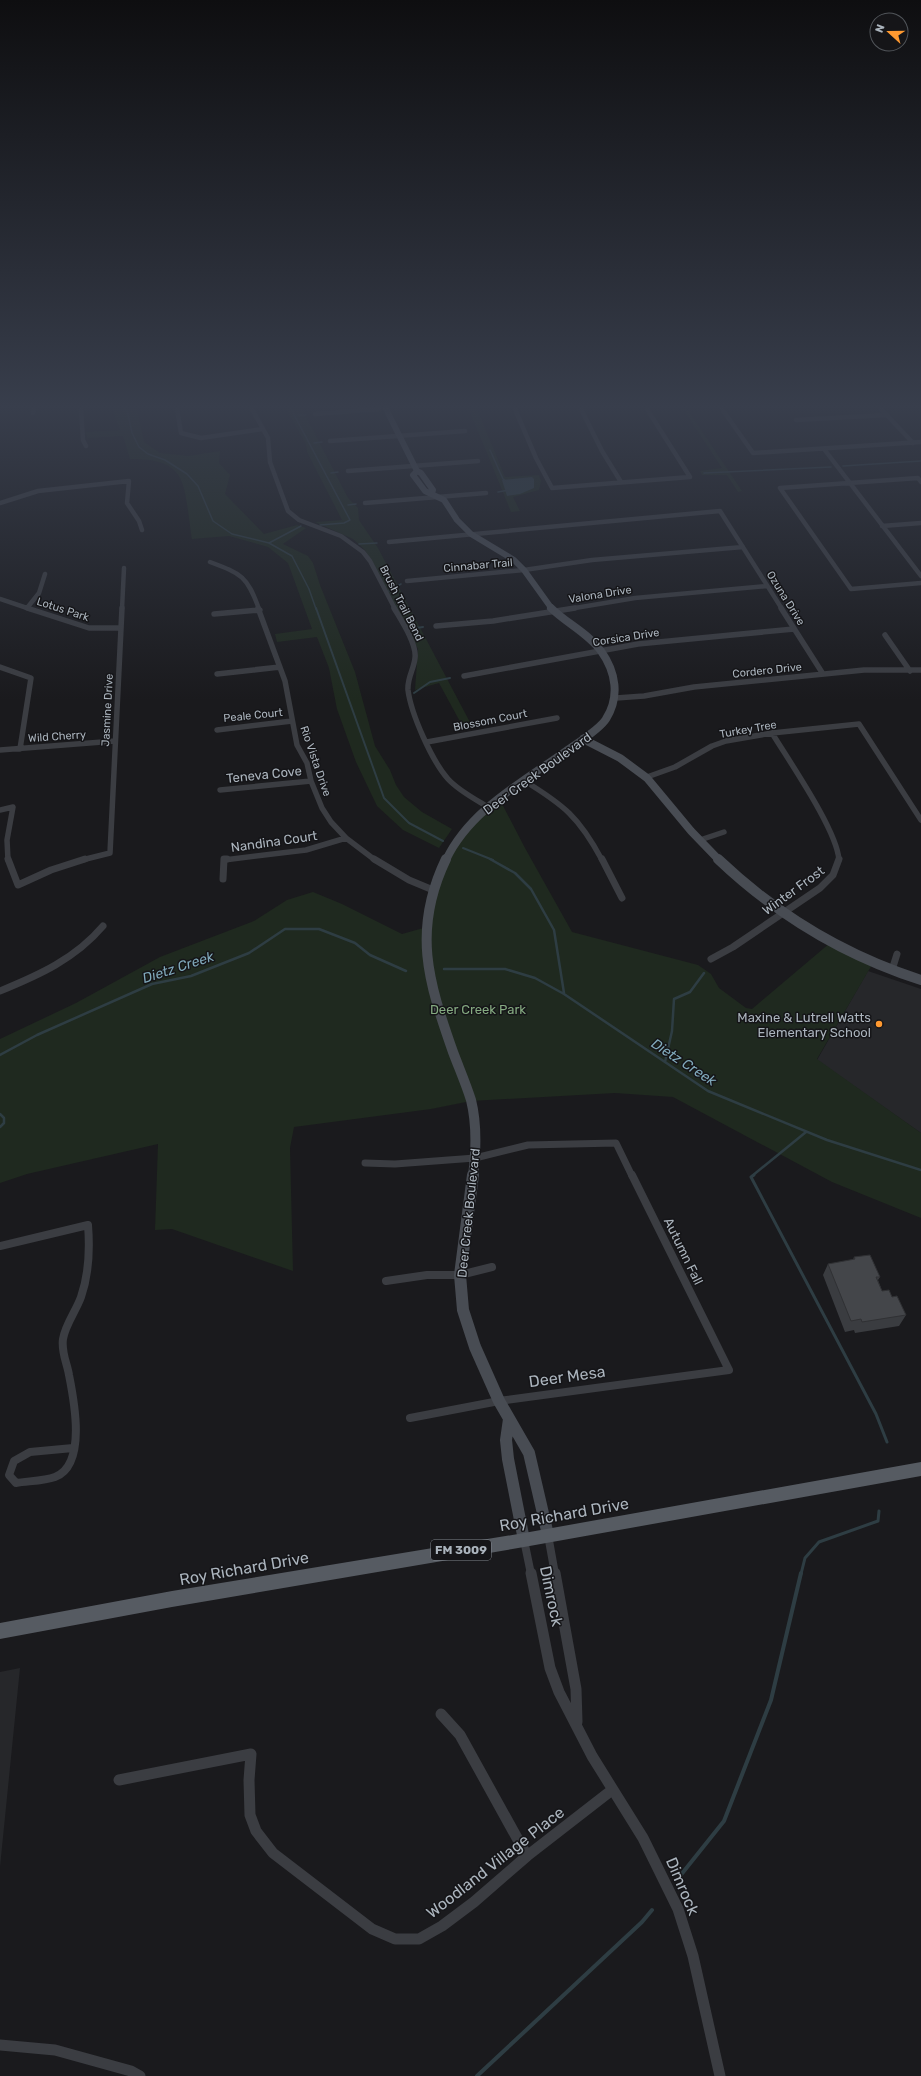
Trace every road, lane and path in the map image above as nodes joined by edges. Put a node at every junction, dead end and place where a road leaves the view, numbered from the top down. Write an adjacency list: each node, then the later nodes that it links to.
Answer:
1 (128, 506): 8 (street)
2 (287, 506): 44 (street, Brush Trail Bend)
3 (449, 506): 9 (street)
4 (793, 506): 18 (street)
5 (867, 506): 7 (street)
6 (921, 523): 7 (street)
7 (882, 526): 16 (street)
8 (142, 530)
9 (471, 534): 10 (street); 11 (street, Ozuna Drive); 14 (street)
10 (388, 542)
11 (743, 547): 14 (street, Cinnabar Trail); 19 (street, Ozuna Drive)
12 (210, 562): 22 (street, Rio Vista Drive)
13 (124, 568): 26 (street, Jasmine Drive)
14 (524, 570): 17 (street, Cinnabar Trail); 23 (street)
15 (44, 574): 21 (street)
16 (921, 576)
17 (407, 581)
18 (921, 583)
19 (767, 586): 23 (street, Valona Drive); 27 (street, Ozuna Drive)
20 (0, 599): 21 (street, Lotus Park)
21 (27, 608): 26 (street, Lotus Park)
22 (260, 610): 24 (street); 30 (street, Rio Vista Drive)
23 (554, 611): 25 (street, Valona Drive); 29 (street)
24 (214, 614)
25 (436, 626)
26 (121, 628): 43 (street, Jasmine Drive)
27 (794, 629): 29 (street, Corsica Drive); 35 (street, Ozuna Drive)
28 (885, 635): 33 (street)
29 (601, 651): 36 (street, Corsica Drive); 37 (street)
30 (280, 667): 34 (street); 39 (street, Rio Vista Drive)
31 (0, 668): 45 (street)
32 (921, 670): 33 (street, Cordero Drive)
33 (910, 671): 35 (street, Cordero Drive)
34 (217, 674)
35 (823, 674): 37 (street, Cordero Drive)
36 (464, 676)
37 (616, 698): 42 (street, Deer Creek Boulevard)
38 (557, 718): 44 (street, Blossom Court)
39 (292, 721): 40 (street, Peale Court); 49 (street, Rio Vista Drive)
40 (217, 730)
41 (772, 733): 47 (street, Turkey Tree); 53 (street, Turkey Tree); 60 (street, Winter Frost)
42 (583, 739): 47 (street); 48 (street, Deer Creek Boulevard)
43 (115, 741): 45 (street, Wild Cherry); 52 (street, Jasmine Drive)
44 (427, 742): 51 (street, Brush Trail Bend)
45 (20, 749): 46 (street, Wild Cherry)
46 (0, 750)
47 (647, 777): 56 (street)
48 (524, 780): 51 (street, Deer Creek Boulevard); 59 (street)
49 (311, 781): 50 (street, Teneva Cove); 55 (street, Rio Vista Drive)
50 (220, 790)
51 (488, 807): 58 (street, Deer Creek Boulevard)
52 (0, 810)
53 (921, 820)
54 (724, 832): 56 (street)
55 (346, 838): 57 (street, Nandina Court); 58 (street, Rio Vista Drive)
56 (700, 840): 60 (street)
57 (223, 879)
58 (433, 890): 67 (street, Deer Creek Boulevard)
59 (622, 898)
60 (784, 912): 63 (street, Winter Frost); 64 (street)
61 (103, 926): 66 (street)
62 (897, 954): 64 (street)
63 (711, 960)
64 (892, 970): 65 (street)
65 (921, 980)
66 (0, 991)
67 (475, 1158): 68 (street); 71 (street, Deer Creek Boulevard); 73 (street, Autumn Fall)
68 (365, 1163)
69 (0, 1246): 77 (street)
70 (492, 1267): 71 (street)
71 (460, 1275): 72 (street); 74 (street, Deer Creek Boulevard)
72 (386, 1281)
73 (729, 1370): 74 (street, Deer Mesa)
74 (499, 1401): 75 (street, Deer Mesa); 76 (street, Deer Creek Boulevard)
75 (410, 1418)
76 (509, 1419): 79 (street, Deer Creek Boulevard); 80 (street)
77 (73, 1448): 77 (street)
78 (921, 1469): 79 (main road, Roy Richard Drive / FM 3009)
79 (548, 1535): 80 (main road, Roy Richard Drive / FM 3009); 83 (street, Dimrock)
80 (524, 1540): 81 (main road, Roy Richard Drive / FM 3009); 83 (street, Dimrock)
81 (0, 1631)
82 (441, 1714): 86 (street)
83 (578, 1724): 85 (street, Dimrock)
84 (119, 1780): 86 (street, Woodland Village Place)
85 (612, 1790): 86 (street, Woodland Village Place); 89 (street, Dimrock)
86 (527, 1856)
87 (0, 2045): 88 (street)
88 (140, 2076)
89 (720, 2076)

